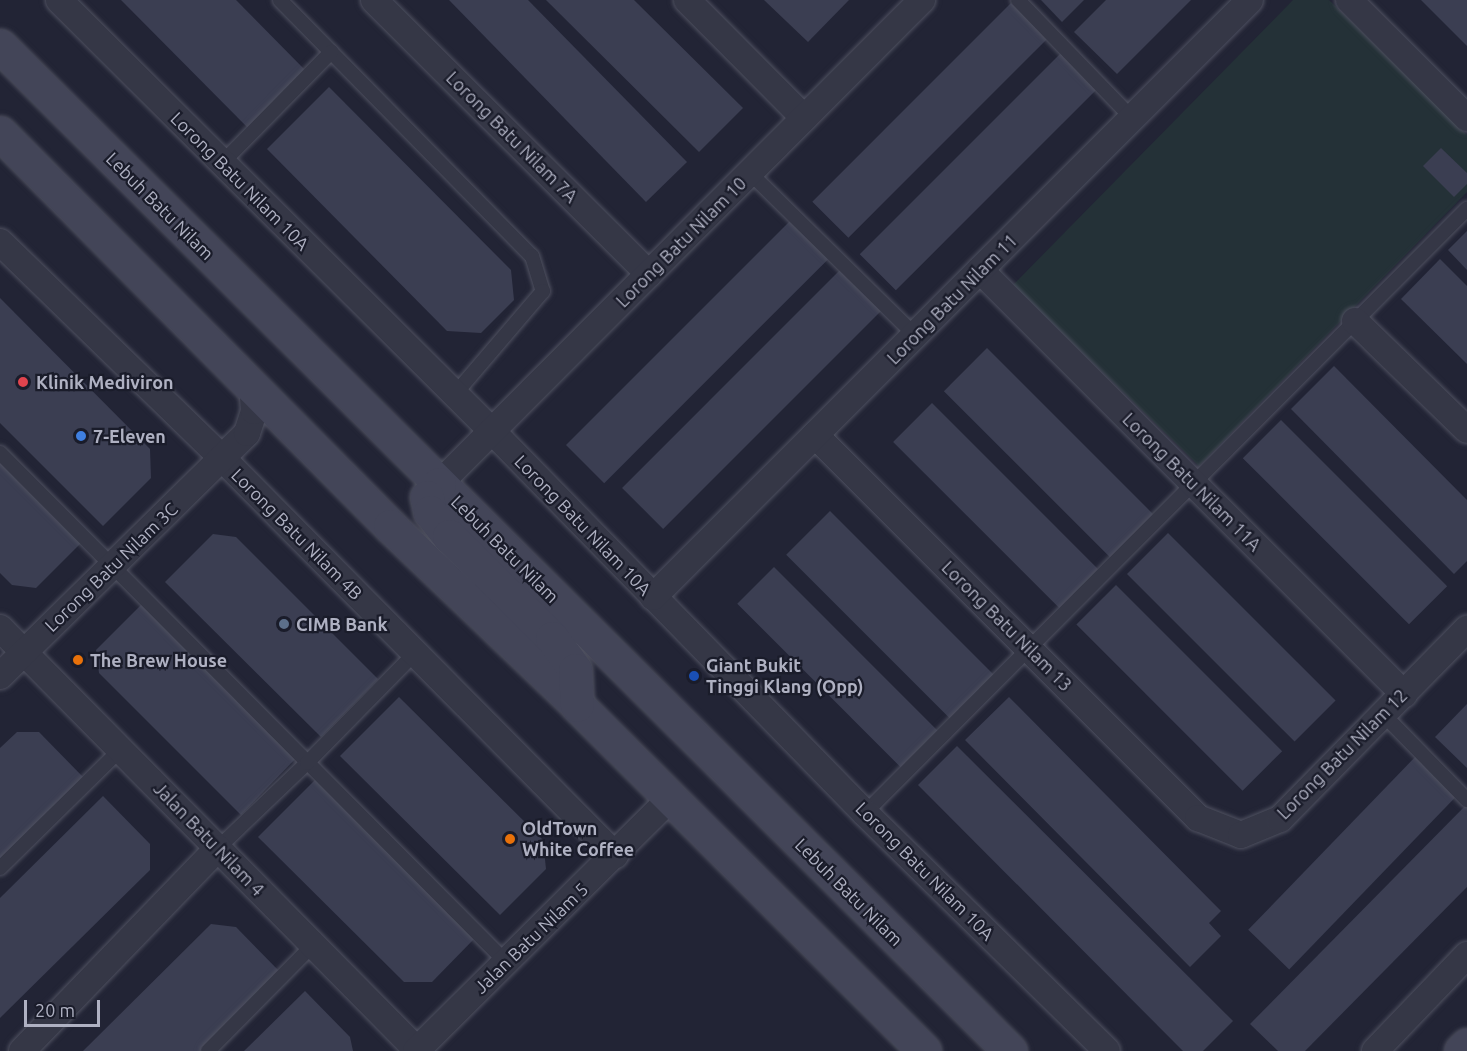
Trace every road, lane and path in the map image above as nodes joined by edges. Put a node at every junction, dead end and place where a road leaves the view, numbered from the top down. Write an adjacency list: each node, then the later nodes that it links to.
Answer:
1 (59, 0): 15 (street, Lorong Batu Nilam 10A)
2 (280, 0): 10 (lane)
3 (687, 0): 11 (street)
4 (922, 0): 11 (street, Lorong Batu Nilam 10)
5 (1018, 0): 12 (lane)
6 (1250, 0): 12 (street, Lorong Batu Nilam 11)
7 (1348, 0): 13 (street)
8 (377, 1): 20 (street, Lorong Batu Nilam 7A)
9 (0, 46): 30 (main road, Lebuh Batu Nilam)
10 (331, 52): 15 (lane); 24 (lane)
11 (804, 118): 16 (street, Lorong Batu Nilam 10)
12 (1132, 118): 19 (street, Lorong Batu Nilam 11)
13 (1467, 118)
14 (0, 133): 23 (main road)
15 (222, 163): 24 (street, Lorong Batu Nilam 10A)
16 (750, 173): 20 (street, Lorong Batu Nilam 10); 22 (lane)
17 (1467, 209): 21 (lane)
18 (0, 242): 29 (street, Lorong Batu Nilam 4B)
19 (980, 270): 22 (street, Lorong Batu Nilam 11); 31 (street, Lorong Batu Nilam 11A)
20 (649, 274): 26 (street, Lorong Batu Nilam 10)
21 (1355, 321): 25 (street); 31 (lane)
22 (915, 335): 27 (street, Lorong Batu Nilam 11)
23 (252, 385): 29 (street, Lorong Batu Nilam 3C); 41 (main road)
24 (455, 394): 26 (street, Lorong Batu Nilam 10A)
25 (1467, 430)
26 (492, 431): 30 (street, Lorong Batu Nilam 10); 33 (street, Lorong Batu Nilam 10A)
27 (816, 435): 33 (street, Lorong Batu Nilam 11); 36 (street, Lorong Batu Nilam 13)
28 (0, 453): 32 (lane)
29 (222, 458): 32 (street, Lorong Batu Nilam 3C); 38 (street, Lorong Batu Nilam 4B)
30 (439, 483): 41 (main road); 60 (main road, Lebuh Batu Nilam)
31 (1193, 483): 36 (lane); 40 (street, Lorong Batu Nilam 11A)
32 (112, 565): 37 (street, Lorong Batu Nilam 3C); 44 (lane)
33 (653, 597): 47 (street, Lorong Batu Nilam 10A)
34 (0, 628): 37 (street, Jalan Batu Nilam 4)
35 (1467, 629): 40 (street, Lorong Batu Nilam 12)
36 (1029, 648): 47 (lane); 48 (street, Lorong Batu Nilam 13)
37 (24, 652): 39 (street, Lorong Batu Nilam 3C); 43 (street, Jalan Batu Nilam 4)
38 (415, 652): 44 (lane); 50 (street, Lorong Batu Nilam 4B)
39 (0, 676)
40 (1404, 694): 42 (street, Lorong Batu Nilam 12)
41 (577, 705): 45 (main road)
42 (1384, 715): 46 (lane); 48 (street, Lorong Batu Nilam 12)
43 (121, 749): 49 (street, Jalan Batu Nilam 4); 51 (lane)
44 (307, 763): 49 (lane); 54 (lane)
45 (670, 799): 50 (street, Jalan Batu Nilam 5); 59 (main road)
46 (1467, 800)
47 (865, 813): 61 (street, Lorong Batu Nilam 10A)
48 (1198, 818)
49 (218, 848): 52 (street, Jalan Batu Nilam 4); 56 (street)
50 (615, 855): 54 (street, Jalan Batu Nilam 5)
51 (0, 868)
52 (312, 945): 57 (lane); 58 (street, Jalan Batu Nilam 4)
53 (1467, 955): 62 (street)
54 (506, 962): 58 (street, Jalan Batu Nilam 5)
55 (1467, 1045): 63 (main road)
56 (22, 1051)
57 (208, 1051)
58 (417, 1051)
59 (924, 1051)
60 (1010, 1051)
61 (1107, 1051)
62 (1375, 1051)
63 (1461, 1051)

